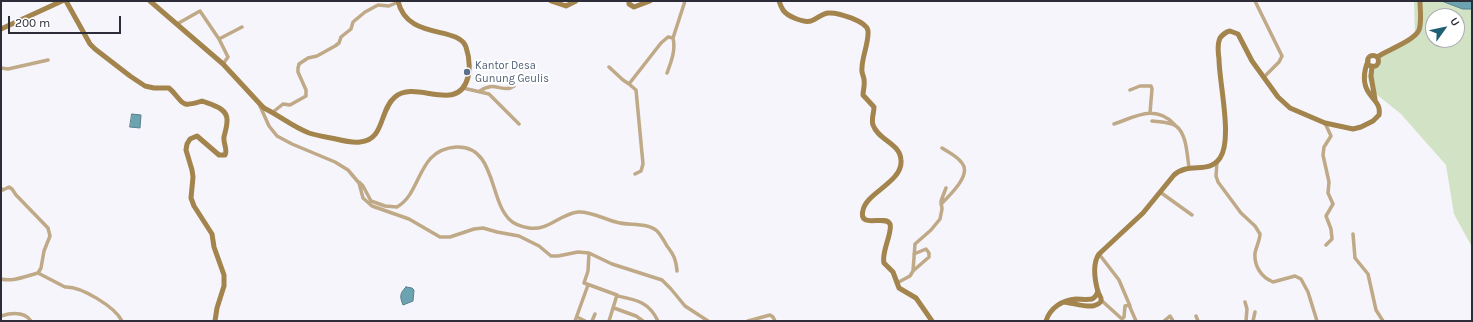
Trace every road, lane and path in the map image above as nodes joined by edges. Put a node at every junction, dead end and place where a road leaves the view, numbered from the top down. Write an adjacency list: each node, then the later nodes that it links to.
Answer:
1 (62, 1): 15 (main road)
2 (66, 1): 76 (main road)
3 (150, 1): 13 (main road)
4 (551, 1): 12 (main road)
5 (629, 1): 6 (main road)
6 (650, 1)
7 (685, 1): 16 (street)
8 (780, 1): 60 (main road)
9 (1255, 1): 26 (street)
10 (1420, 1): 18 (main road)
11 (398, 2): 29 (main road); 34 (street)
12 (572, 2)
13 (177, 24): 17 (street); 21 (main road)
14 (242, 27): 17 (street)
15 (1, 29)
16 (672, 38): 25 (street); 27 (street)
17 (219, 39): 21 (street)
18 (1377, 57): 20 (main road); 22 (main road)
19 (48, 60): 23 (street)
20 (1368, 60): 22 (main road); 32 (main road)
21 (223, 64): 33 (main road)
22 (1372, 66): 32 (main road)
23 (1, 68)
24 (609, 68): 27 (street)
25 (667, 73)
26 (1264, 77): 37 (main road); 42 (main road)
27 (629, 84): 44 (street)
28 (514, 86): 31 (street)
29 (463, 88): 31 (street); 34 (main road)
30 (1130, 90): 35 (street)
31 (480, 91): 38 (street)
32 (1375, 99): 37 (main road)
33 (260, 104): 34 (main road); 45 (street)
34 (273, 112)
35 (1150, 113): 39 (street); 40 (street)
36 (1152, 121): 40 (street)
37 (1325, 123): 52 (street)
38 (519, 124)
39 (1114, 124)
40 (1175, 125): 43 (street)
41 (942, 148): 49 (street)
42 (1217, 162): 43 (main road); 93 (street)
43 (1189, 168): 48 (main road)
44 (635, 174)
45 (357, 180): 53 (street); 56 (street)
46 (946, 188): 49 (street)
47 (2, 189): 58 (street)
48 (1160, 192): 50 (street); 55 (main road)
49 (941, 204): 54 (street)
50 (1192, 215)
51 (1353, 234): 94 (street)
52 (1326, 245)
53 (589, 253): 61 (street); 82 (street)
54 (914, 254): 57 (street); 57 (street)
55 (1099, 254): 62 (main road); 67 (street)
56 (677, 271)
57 (913, 271): 60 (street)
58 (38, 273): 59 (street); 75 (street)
59 (1, 279)
60 (897, 283): 85 (main road)
61 (588, 285): 63 (street); 73 (street)
62 (1098, 291): 64 (main road); 65 (main road)
63 (618, 296): 68 (street); 81 (street)
64 (1101, 300): 65 (main road); 67 (street)
65 (1064, 302): 86 (main road)
66 (1245, 302): 91 (street)
67 (1130, 306): 87 (street)
68 (614, 308): 79 (street); 80 (street)
69 (1255, 312): 92 (street)
70 (595, 314): 78 (street)
71 (1, 316): 74 (street)
72 (1196, 316): 90 (street)
73 (576, 319): 77 (street)
74 (31, 321)
75 (122, 321)
76 (215, 321)
77 (585, 321)
78 (592, 321)
79 (609, 321)
80 (643, 321)
81 (658, 321)
82 (707, 321)
83 (748, 321): 84 (street)
84 (775, 321)
85 (932, 321)
86 (1046, 321)
87 (1136, 321)
88 (1164, 321): 89 (street)
89 (1173, 321)
90 (1198, 321)
91 (1246, 321)
92 (1253, 321)
93 (1317, 321)
94 (1383, 321)

